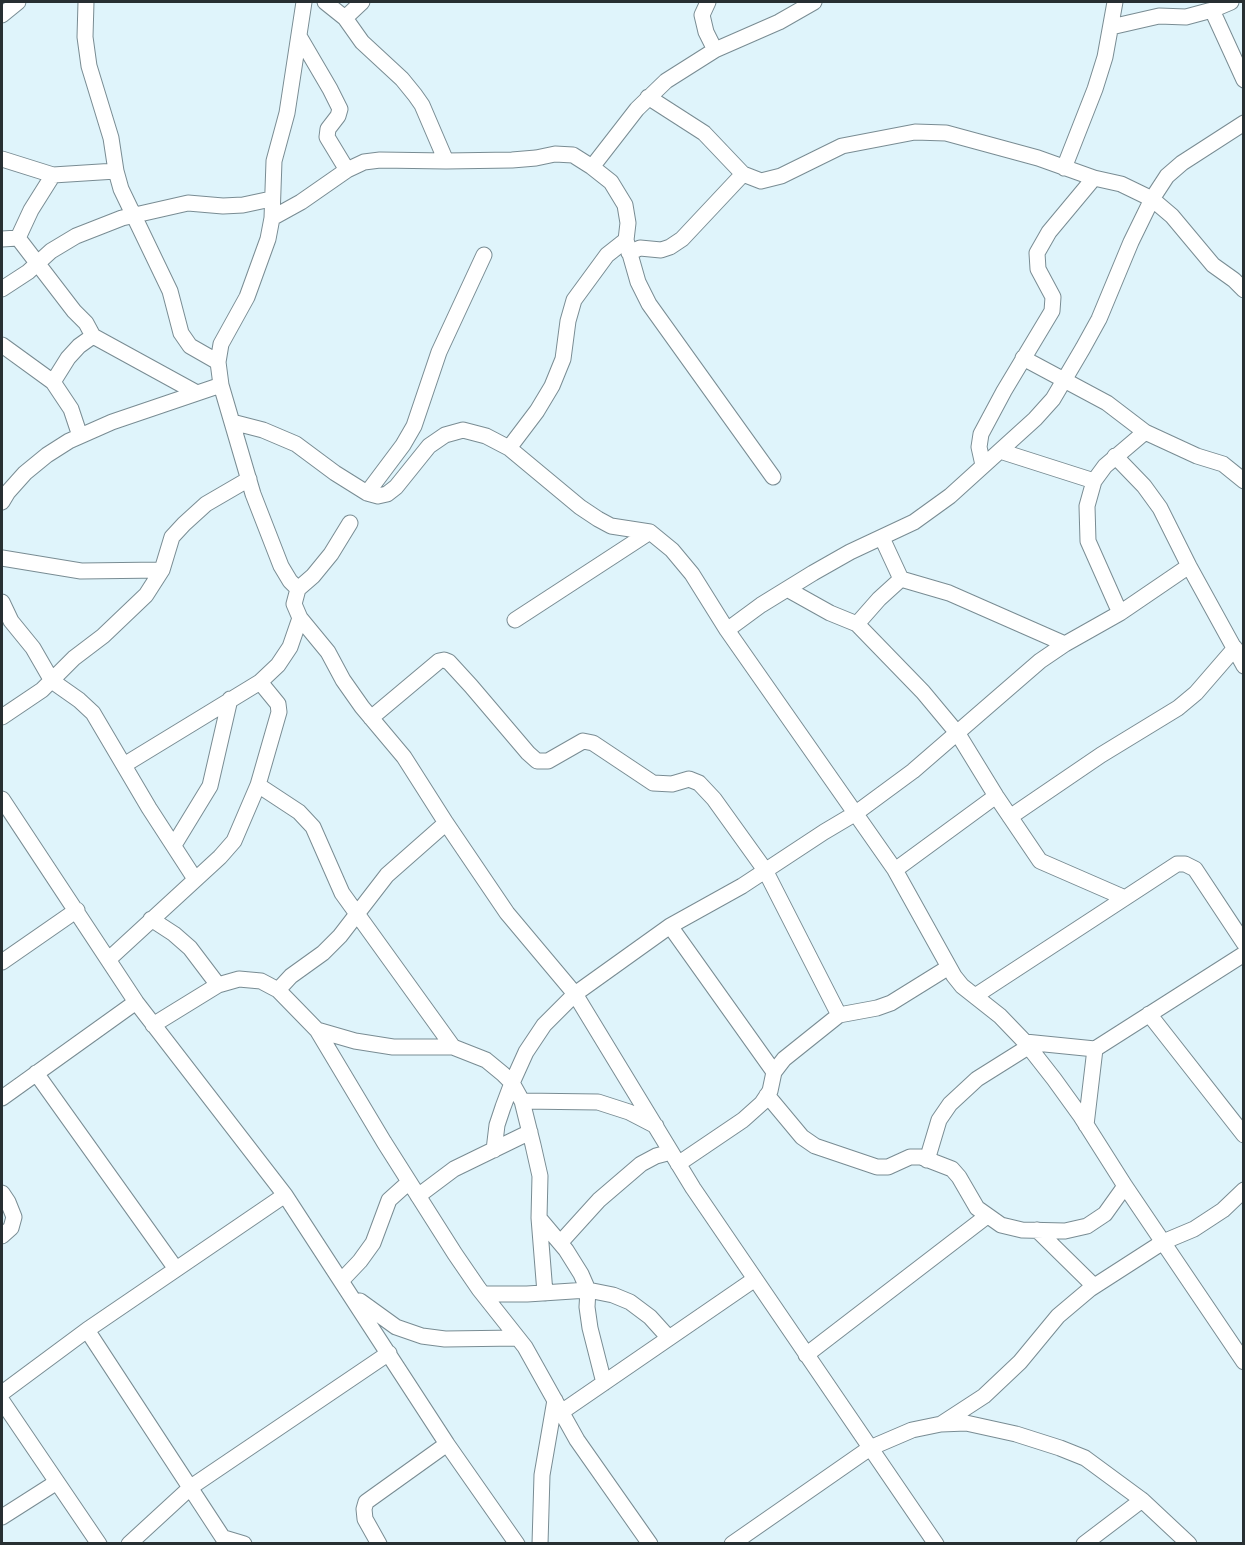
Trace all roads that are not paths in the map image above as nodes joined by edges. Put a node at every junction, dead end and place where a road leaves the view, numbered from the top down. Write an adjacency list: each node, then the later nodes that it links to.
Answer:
1 (86, 2): 22 (street)
2 (304, 2): 12 (street)
3 (325, 2): 10 (street)
4 (362, 2): 10 (street)
5 (708, 2): 13 (street)
6 (814, 2): 13 (street)
7 (1115, 2): 11 (street)
8 (1231, 2): 9 (street)
9 (1212, 10): 11 (street); 14 (street)
10 (345, 18): 18 (street)
11 (1111, 27): 20 (street)
12 (299, 36): 21 (street); 26 (street)
13 (715, 50): 15 (street)
14 (1244, 80)
15 (648, 97): 19 (street); 23 (street)
16 (1244, 123): 27 (street)
17 (2, 159): 24 (street)
18 (446, 161): 19 (street); 21 (street)
19 (592, 167): 32 (street)
20 (1064, 168): 23 (street); 25 (street)
21 (347, 170): 29 (street)
22 (116, 171): 24 (street); 28 (street)
23 (743, 174): 32 (street)
24 (53, 175): 30 (street)
25 (1094, 178): 27 (street); 39 (street)
26 (271, 199): 28 (street); 29 (street)
27 (1152, 200): 36 (street); 41 (street)
28 (133, 214): 34 (street); 40 (street)
29 (272, 218): 40 (street)
30 (18, 238): 31 (street); 34 (street)
31 (2, 239)
32 (628, 247): 48 (street); 52 (street)
33 (484, 255): 56 (street)
34 (38, 263): 35 (street); 37 (street)
35 (2, 288)
36 (1244, 290)
37 (93, 336): 42 (street); 44 (street)
38 (2, 345): 42 (street)
39 (1023, 358): 41 (street); 51 (street)
40 (218, 362): 43 (street)
41 (1064, 379): 46 (street); 49 (street)
42 (53, 382): 47 (street)
43 (221, 385): 44 (street); 45 (street)
44 (197, 393): 47 (street)
45 (232, 422): 53 (street); 56 (street)
46 (1145, 432): 50 (street); 54 (street)
47 (80, 436): 57 (street)
48 (508, 448): 56 (street); 59 (street)
49 (1000, 451): 51 (street); 55 (street)
50 (1115, 456): 55 (street); 62 (street)
51 (983, 465): 60 (street)
52 (773, 477)
53 (249, 478): 63 (street); 65 (street)
54 (1244, 480)
55 (1094, 481): 68 (street)
56 (367, 493)
57 (2, 502)
58 (350, 523): 65 (street)
59 (650, 532): 70 (street); 72 (street)
60 (882, 538): 64 (street); 66 (street)
61 (2, 558): 63 (street)
62 (1189, 566): 68 (street); 74 (street)
63 (162, 570): 76 (street)
64 (901, 579): 71 (street); 73 (street)
65 (298, 589): 69 (street)
66 (787, 589): 71 (street); 72 (street)
67 (2, 602): 76 (street)
68 (1120, 613): 73 (street)
69 (300, 618): 77 (street); 80 (street)
70 (515, 620)
71 (857, 624): 81 (street)
72 (727, 630): 86 (street)
73 (1065, 644): 81 (street)
74 (1235, 648): 75 (street); 87 (street)
75 (1244, 666)
76 (52, 681): 79 (street); 82 (street)
77 (260, 682): 78 (street); 83 (street)
78 (230, 699): 82 (street); 89 (street)
79 (2, 717)
80 (371, 718): 88 (street); 90 (street)
81 (958, 734): 84 (street); 86 (street)
82 (124, 765): 89 (street)
83 (258, 785): 92 (street); 95 (street)
84 (996, 796): 87 (street); 91 (street)
85 (2, 799): 94 (street)
86 (856, 813): 90 (street); 91 (street)
87 (1010, 817): 93 (street)
88 (446, 823): 95 (street); 105 (street)
89 (174, 845): 92 (street)
90 (765, 870): 97 (street); 109 (street)
91 (895, 870): 102 (street)
92 (195, 879): 96 (street)
93 (1125, 898): 98 (street); 106 (street)
94 (77, 910): 100 (street); 101 (street)
95 (357, 912): 104 (street); 113 (street)
96 (151, 920): 100 (street); 103 (street)
97 (670, 926): 105 (street); 115 (street)
98 (1244, 943)
99 (1244, 954): 108 (street)
100 (109, 959): 107 (street)
101 (2, 962)
102 (949, 967): 106 (street); 109 (street)
103 (219, 985): 104 (street); 110 (street)
104 (278, 990): 111 (street)
105 (575, 994): 117 (street); 122 (street)
106 (975, 996): 112 (street)
107 (136, 1002): 110 (street); 116 (street)
108 (1149, 1014): 114 (street); 124 (street)
109 (839, 1015): 115 (street)
110 (153, 1025): 132 (street)
111 (317, 1030): 113 (street); 128 (street)
112 (1027, 1045): 114 (street); 121 (street); 127 (street)
113 (453, 1047): 117 (street)
114 (1095, 1048): 121 (street)
115 (774, 1072): 118 (street)
116 (36, 1073): 119 (street); 140 (street)
117 (512, 1083): 120 (street); 125 (street)
118 (767, 1095): 126 (street); 127 (street)
119 (2, 1098)
120 (522, 1101): 122 (street); 123 (street)
121 (1086, 1125): 129 (street)
122 (656, 1126): 126 (street)
123 (530, 1132): 125 (street); 135 (street)
124 (1244, 1135)
125 (494, 1150): 133 (street)
126 (675, 1158): 138 (street); 141 (street)
127 (927, 1160): 134 (street)
128 (409, 1182): 133 (street); 142 (street)
129 (1125, 1186): 136 (street); 139 (street)
130 (1244, 1190): 139 (street)
131 (2, 1193): 137 (street)
132 (285, 1195): 140 (street); 142 (street)
133 (418, 1196): 145 (street)
134 (987, 1216): 136 (street); 152 (street)
135 (539, 1218): 138 (street); 146 (street)
136 (1036, 1230): 143 (street)
137 (2, 1236)
138 (560, 1242): 144 (street)
139 (1162, 1242): 143 (street); 153 (street)
140 (176, 1269): 148 (street)
141 (755, 1279): 150 (street); 152 (street)
142 (341, 1281): 147 (street)
143 (1094, 1286): 158 (street)
144 (588, 1290): 146 (street); 150 (street); 154 (street)
145 (483, 1293): 146 (street); 149 (street)
146 (545, 1293)
147 (350, 1294): 149 (street); 151 (street)
148 (87, 1330): 155 (street); 162 (street)
149 (518, 1338): 157 (street)
150 (669, 1338): 154 (street)
151 (389, 1353): 159 (street); 162 (street)
152 (806, 1355): 160 (street)
153 (1244, 1362)
154 (604, 1383): 157 (street)
155 (2, 1393)
156 (2, 1401): 161 (street)
157 (558, 1407): 172 (street); 173 (street)
158 (941, 1424): 160 (street); 163 (street)
159 (447, 1444): 170 (street); 171 (street)
160 (870, 1448): 166 (street); 174 (street)
161 (57, 1482): 164 (street); 167 (street)
162 (191, 1487): 165 (street); 168 (street)
163 (1142, 1500): 175 (street); 176 (street)
164 (2, 1517)
165 (226, 1541): 169 (street)
166 (932, 1542)
167 (99, 1544)
168 (129, 1544)
169 (244, 1544)
170 (379, 1544)
171 (517, 1544)
172 (540, 1544)
173 (650, 1544)
174 (732, 1544)
175 (1084, 1544)
176 (1189, 1544)

